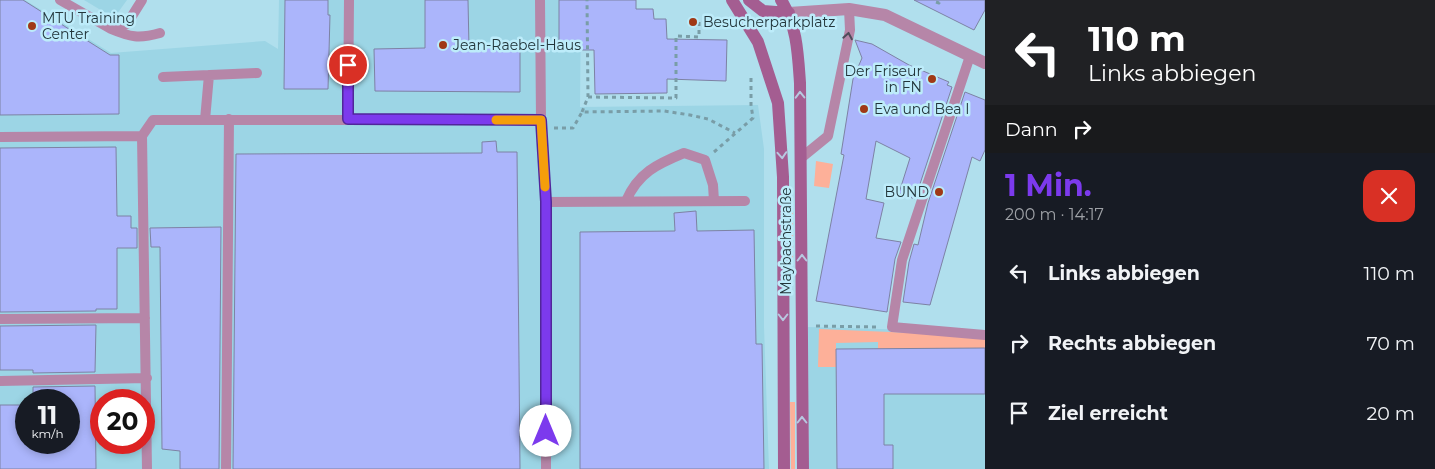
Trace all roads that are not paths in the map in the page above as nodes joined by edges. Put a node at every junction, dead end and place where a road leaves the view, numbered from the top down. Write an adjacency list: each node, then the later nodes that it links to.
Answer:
1 (60, 0): 10 (lane)
2 (142, 0): 10 (lane)
3 (348, 0): 18 (lane)
4 (540, 0): 20 (lane)
5 (732, 0): 31 (main road, Maybachstraße, one-way to 31)
6 (749, 0): 9 (main road)
7 (781, 0): 9 (main road, Maybachstraße)
8 (849, 4): 9 (street); 12 (street); 23 (lane, one-way to 8)
9 (789, 13): 23 (main road, Maybachstraße, one-way to 9)
10 (110, 29): 11 (lane)
11 (160, 33)
12 (970, 56): 13 (street); 30 (lane)
13 (985, 63)
14 (257, 73): 15 (lane)
15 (209, 75): 16 (lane); 19 (lane)
16 (162, 77)
17 (229, 119): 18 (lane); 19 (lane); 36 (lane)
18 (348, 119): 20 (lane)
19 (205, 120): 21 (lane)
20 (541, 120): 26 (lane)
21 (142, 136): 22 (lane); 28 (lane)
22 (0, 137)
23 (801, 158): 32 (main road, Maybachstraße, one-way to 23)
24 (626, 201): 26 (lane); 27 (lane); 27 (lane)
25 (744, 201): 27 (lane)
26 (546, 202): 37 (lane)
27 (714, 202)
28 (145, 318): 29 (lane); 33 (lane)
29 (0, 319)
30 (985, 335)
31 (784, 361): 32 (main road); 38 (main road, Maybachstraße)
32 (802, 361): 39 (main road, Maybachstraße, one-way to 32)
33 (147, 378): 34 (lane); 35 (lane)
34 (0, 381)
35 (147, 469)
36 (226, 469)
37 (546, 469)
38 (784, 469)
39 (802, 469)

